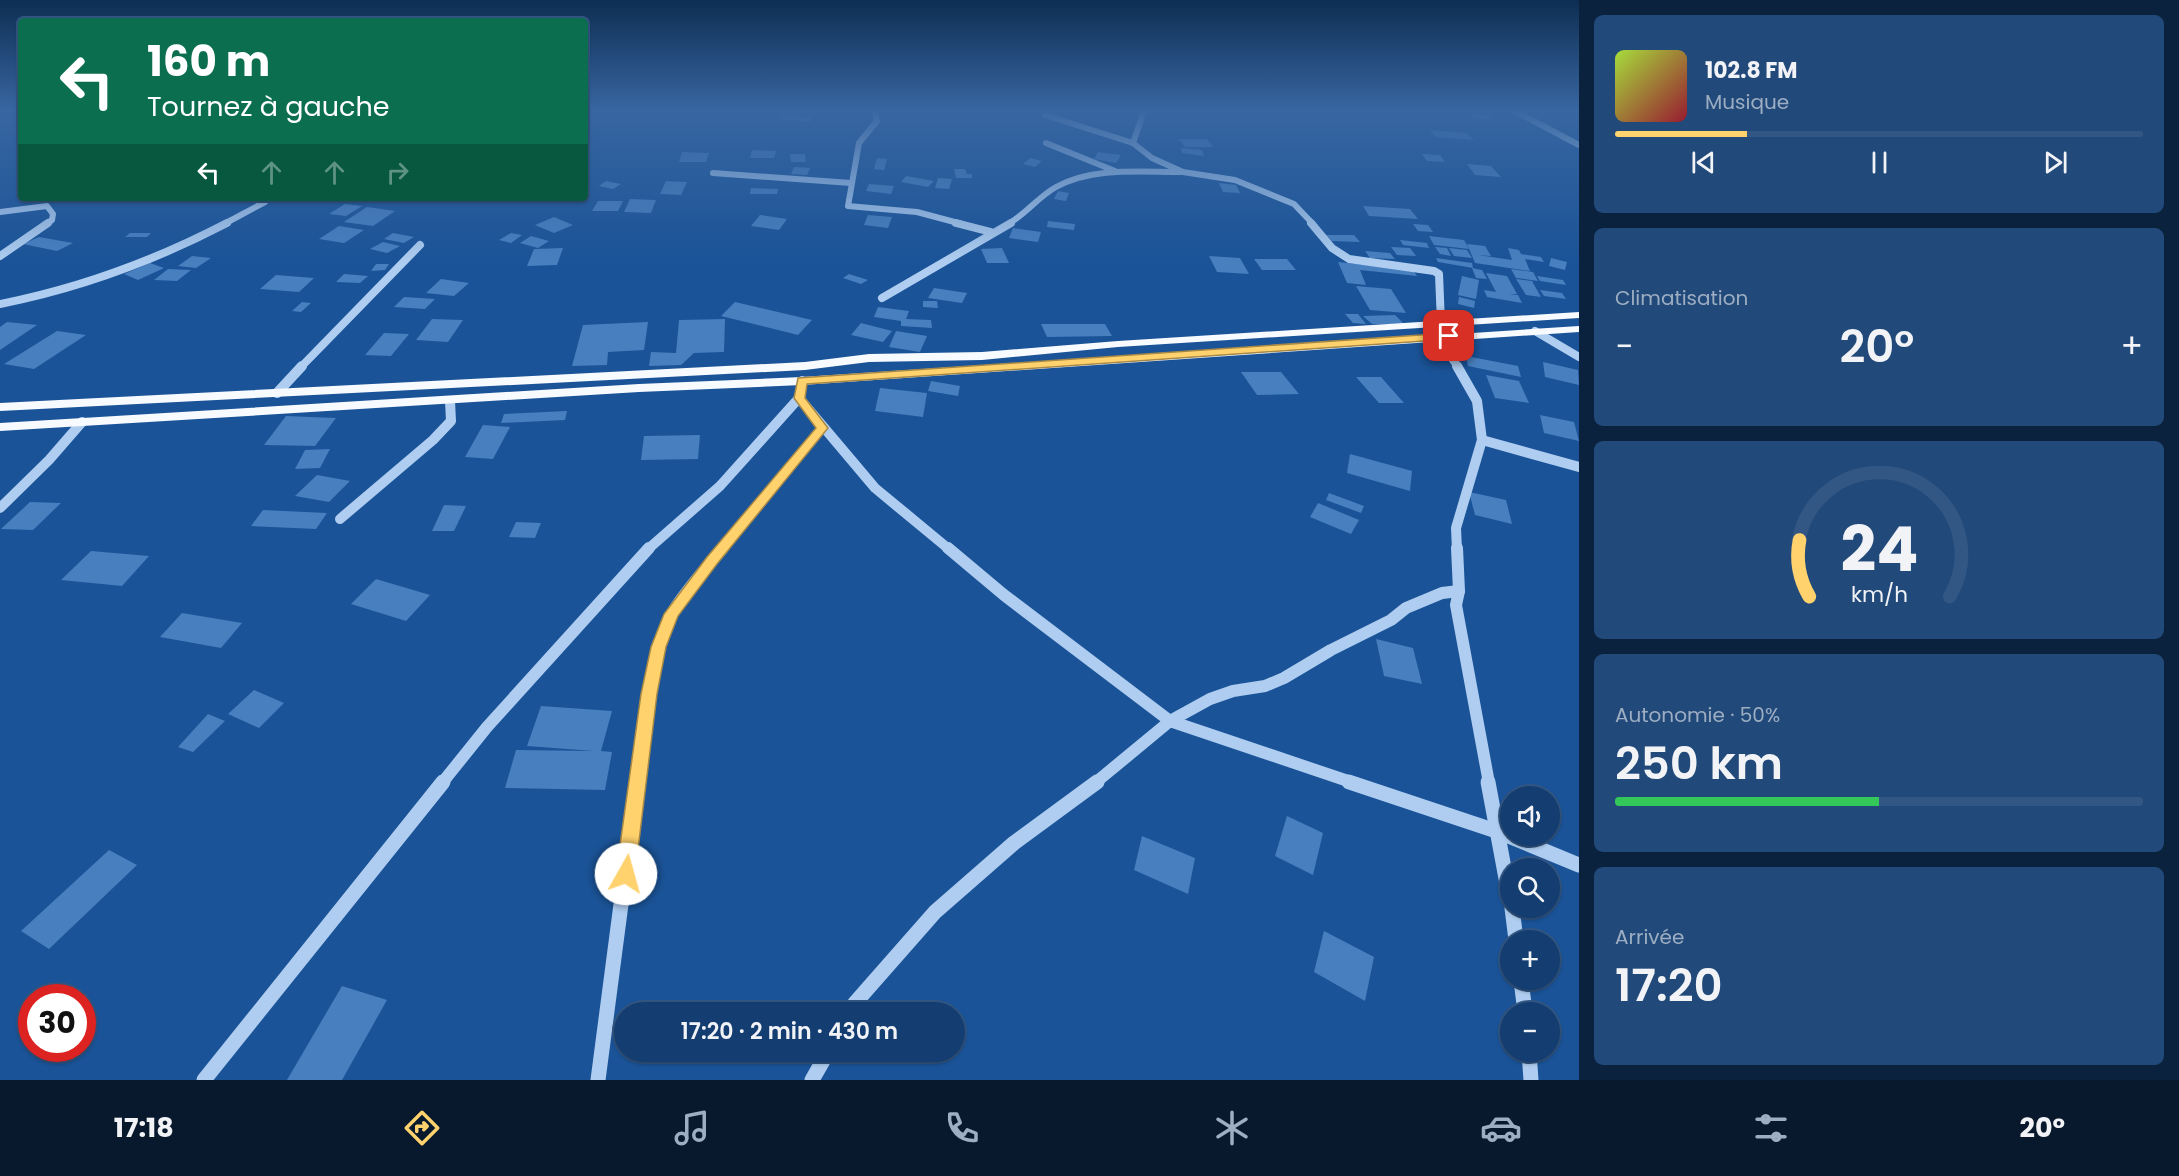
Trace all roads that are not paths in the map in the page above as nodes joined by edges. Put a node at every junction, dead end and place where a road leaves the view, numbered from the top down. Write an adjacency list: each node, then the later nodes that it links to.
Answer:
1 (855, 161): 7 (street)
2 (1092, 161): 4 (street)
3 (1160, 161): 5 (street)
4 (1116, 171): 5 (street); 10 (street)
5 (1183, 172): 16 (street)
6 (713, 173): 7 (street)
7 (851, 183): 10 (street)
8 (265, 202): 14 (street)
9 (0, 212): 12 (street)
10 (991, 232): 13 (street)
11 (420, 245): 22 (street)
12 (0, 256)
13 (882, 298)
14 (0, 304)
15 (1579, 315): 16 (main road)
16 (1441, 323): 22 (main road)
17 (1579, 329): 18 (main road)
18 (1535, 331): 19 (main road); 20 (street)
19 (1428, 338): 21 (main road); 29 (street)
20 (1579, 357)
21 (802, 381): 23 (street); 24 (main road)
22 (277, 393): 25 (main road)
23 (800, 398): 28 (street); 41 (street)
24 (450, 401): 26 (main road); 32 (street)
25 (0, 407)
26 (82, 422): 27 (main road); 31 (street)
27 (0, 427)
28 (822, 428): 34 (street); 42 (street)
29 (1482, 441): 30 (street); 33 (street)
30 (1579, 467)
31 (0, 507)
32 (340, 519)
33 (1459, 591): 34 (street); 35 (street)
34 (1170, 721): 35 (street); 38 (street)
35 (1499, 832): 36 (street); 37 (street)
36 (1503, 858)
37 (1579, 865)
38 (856, 1002)
39 (822, 1062): 43 (street)
40 (1529, 1062): 44 (street)
41 (204, 1080)
42 (598, 1080)
43 (812, 1080)
44 (1531, 1080)

